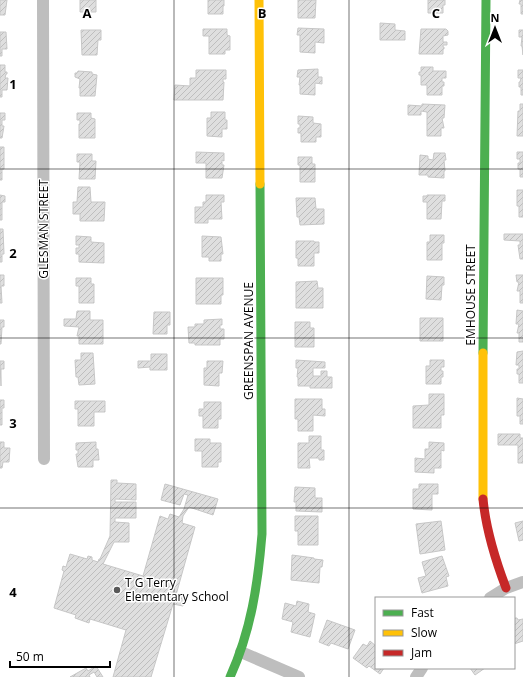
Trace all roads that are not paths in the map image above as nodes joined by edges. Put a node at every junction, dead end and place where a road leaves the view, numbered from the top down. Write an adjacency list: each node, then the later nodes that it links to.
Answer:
1 (43, 0): 4 (street, GLESMAN STREET)
2 (259, 0): 8 (street, GREENSPAN AVENUE)
3 (486, 0): 6 (street, EMHOUSE STREET)
4 (44, 459)
5 (523, 582): 6 (street)
6 (506, 588): 7 (street)
7 (492, 597)
8 (241, 652): 9 (street, GREENSPAN AVENUE); 10 (street)
9 (230, 677)
10 (299, 677)

